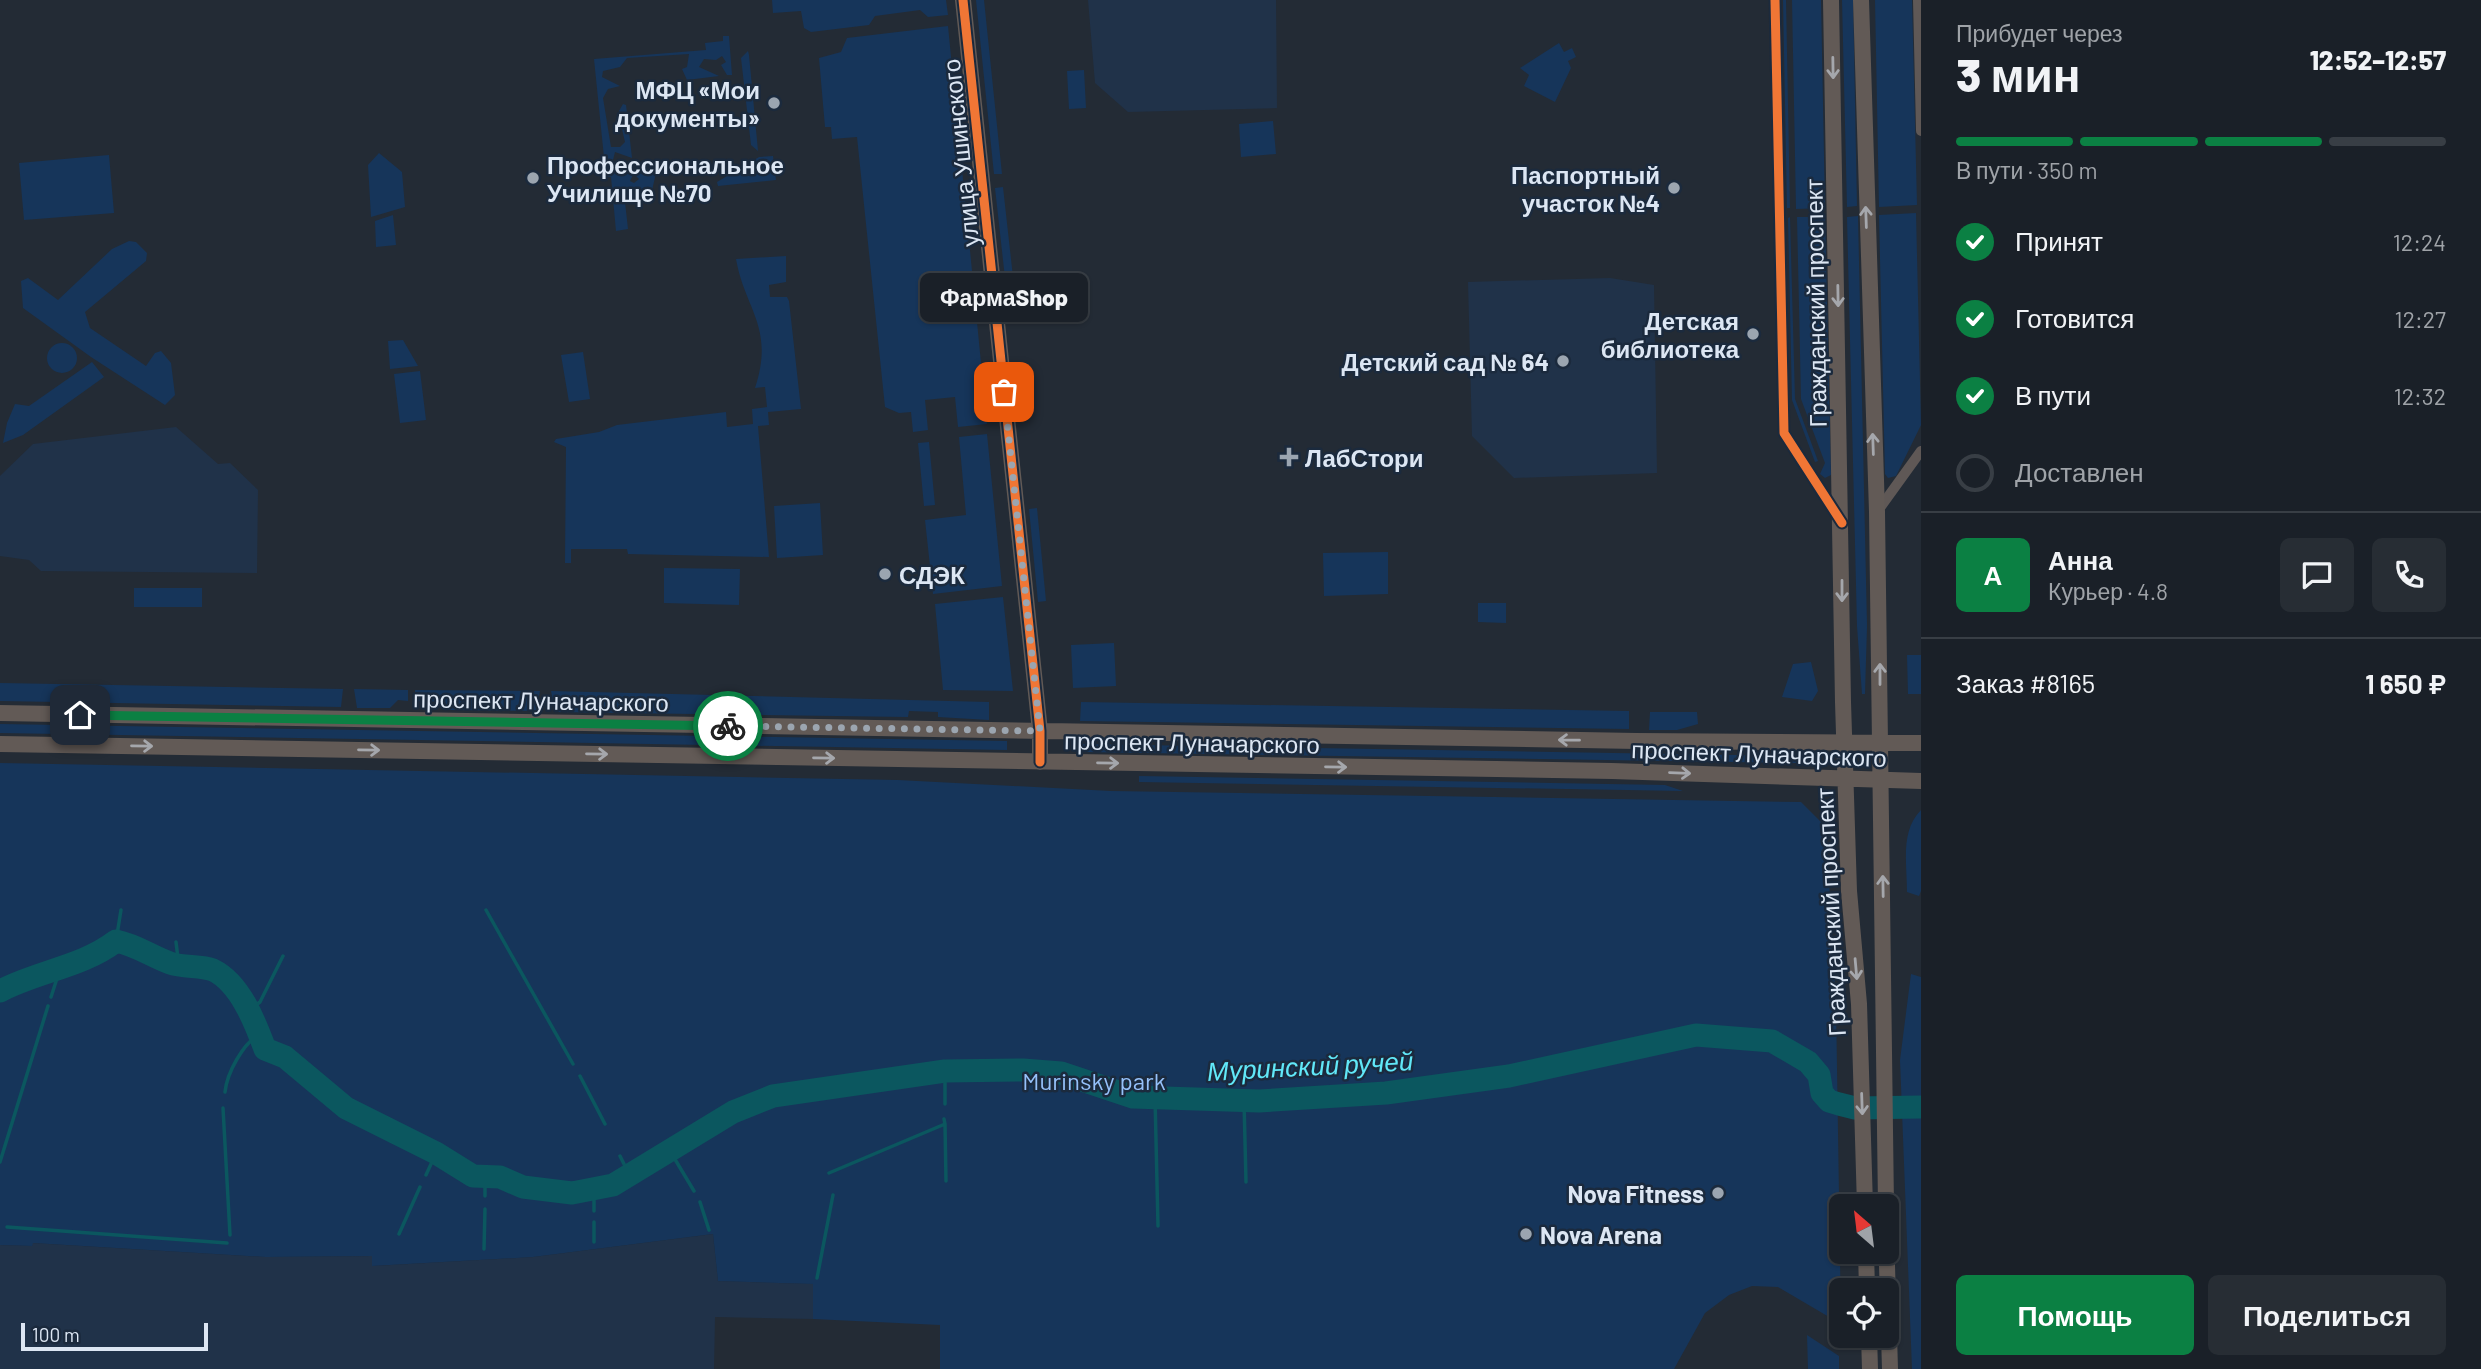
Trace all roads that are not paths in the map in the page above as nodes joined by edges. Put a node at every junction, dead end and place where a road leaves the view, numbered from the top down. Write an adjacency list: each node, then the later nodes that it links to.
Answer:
1 (963, 0): 11 (main road, улица Ушинского)
2 (1776, 0): 9 (street)
3 (1832, 0): 9 (main road, Гражданский проспект, one-way to 9)
4 (1861, 0): 8 (main road, Гражданский проспект, one-way to 4)
5 (1918, 0): 6 (street)
6 (1921, 131)
7 (1921, 451): 8 (street)
8 (1877, 512): 13 (main road, Гражданский проспект, one-way to 8)
9 (1842, 523): 12 (main road, Гражданский проспект, one-way to 12)
10 (0, 713): 11 (main road, проспект Луначарского)
11 (1040, 731): 12 (main road, проспект Луначарского, one-way to 11); 16 (main road, улица Ушинского)
12 (1844, 741): 13 (main road, проспект Луначарского); 17 (main road, Гражданский проспект)
13 (1881, 742): 14 (main road, проспект Луначарского); 18 (main road, Гражданский проспект)
14 (1921, 743)
15 (0, 744): 16 (main road, проспект Луначарского, one-way to 16)
16 (1040, 762): 17 (main road, проспект Луначарского, one-way to 17)
17 (1846, 779): 18 (main road, проспект Луначарского); 20 (main road, Гражданский проспект, one-way to 20)
18 (1881, 780): 19 (main road, проспект Луначарского); 21 (main road, Гражданский проспект, one-way to 18)
19 (1921, 781)
20 (1865, 1194)
21 (1886, 1194)
22 (1887, 1264): 25 (main road)
23 (1869, 1348): 24 (main road)
24 (1870, 1369)
25 (1890, 1369)

